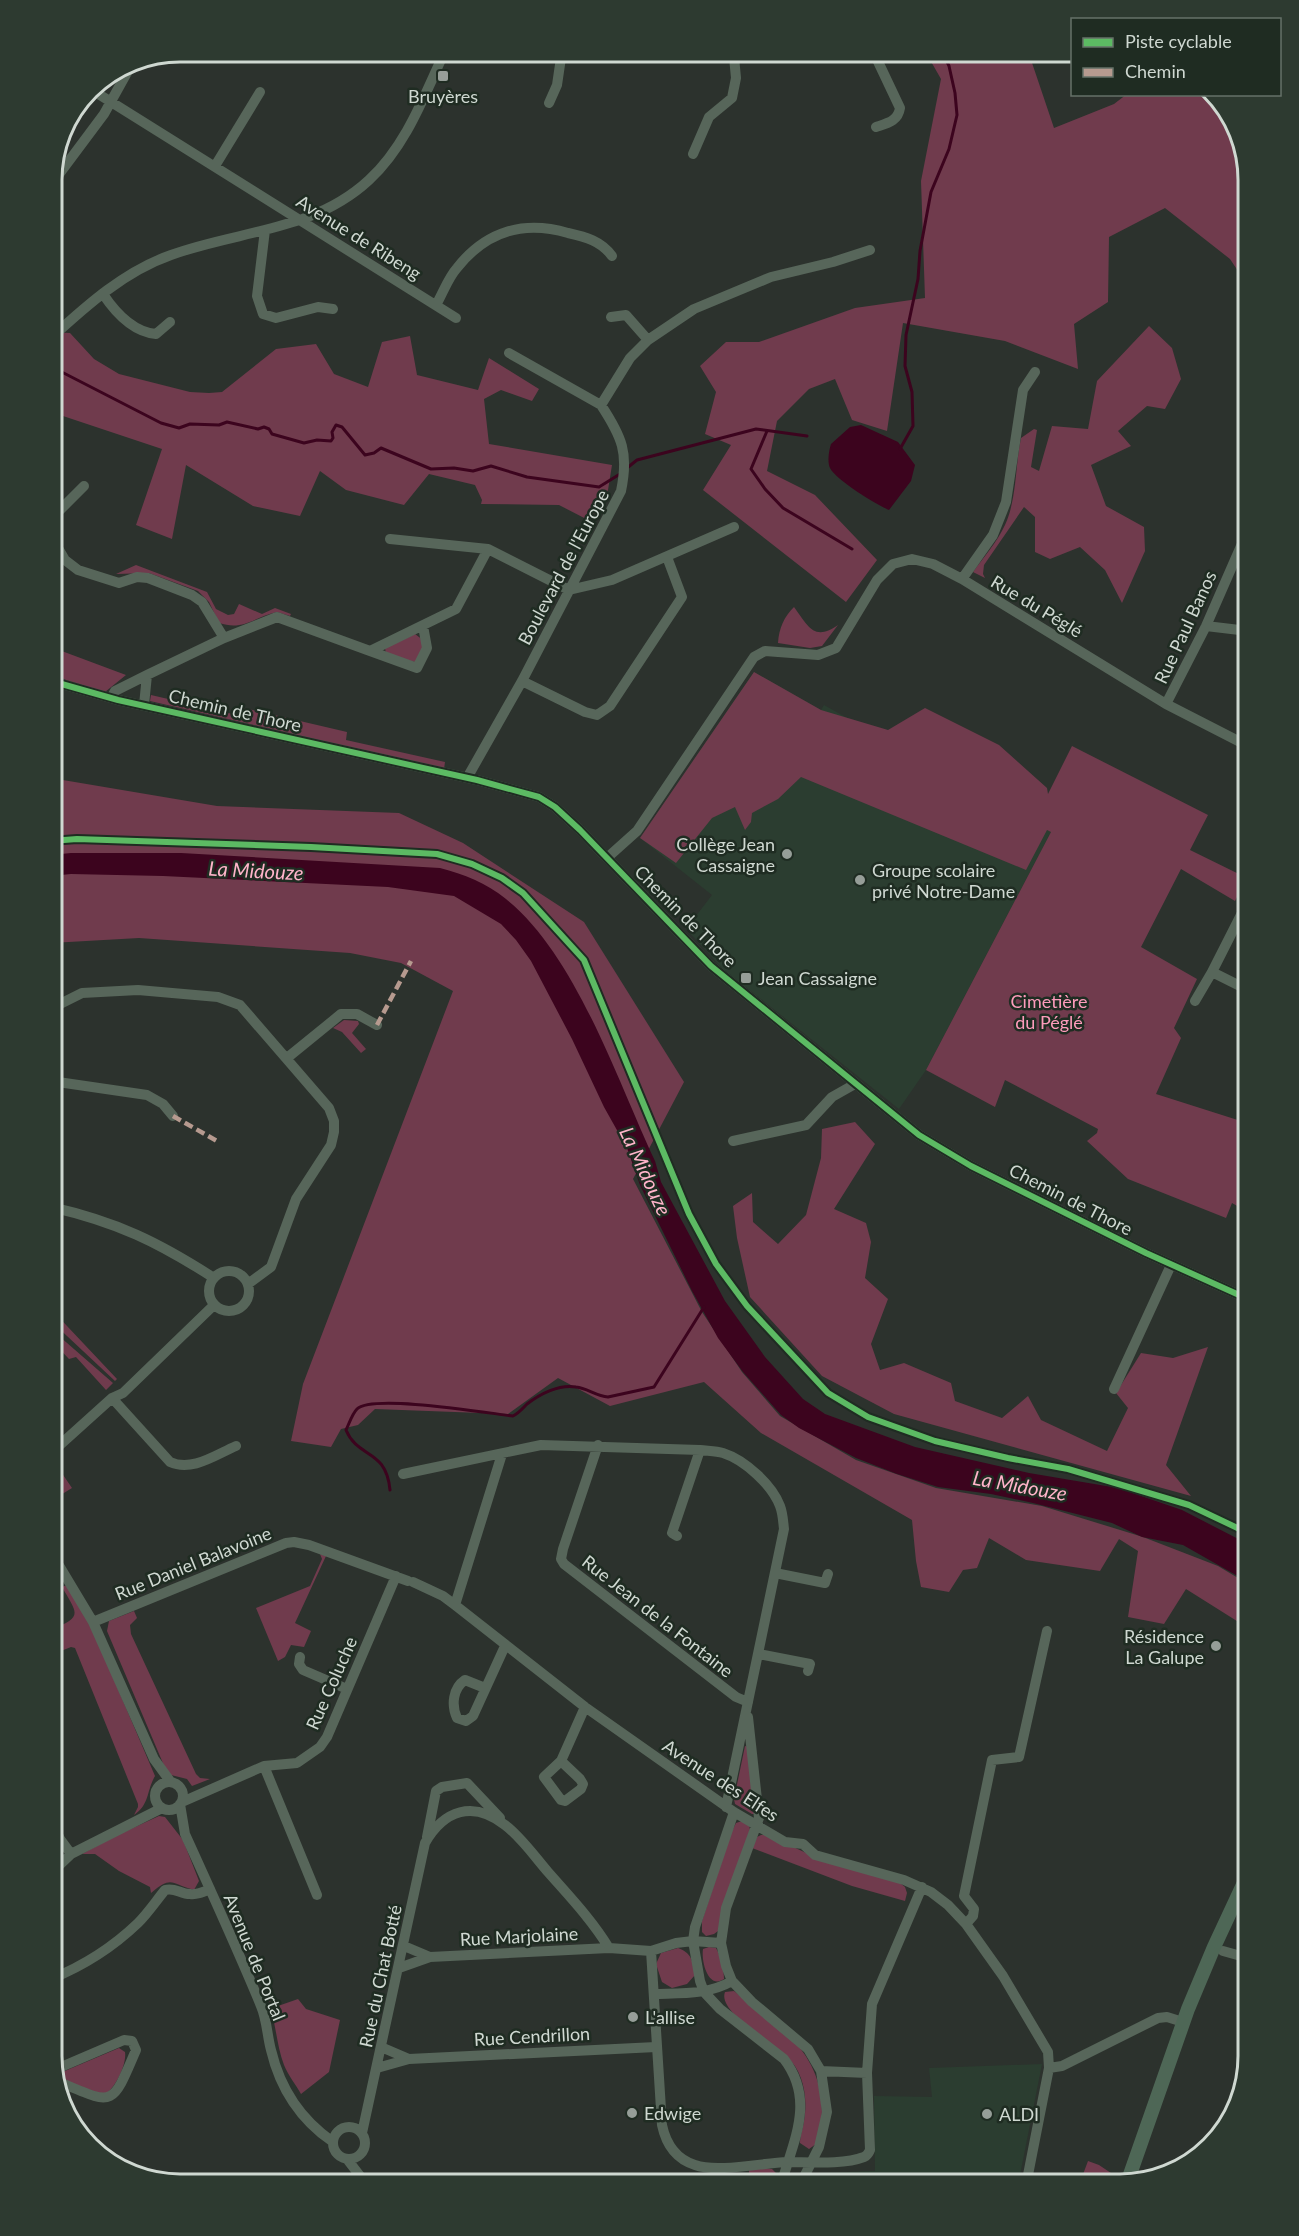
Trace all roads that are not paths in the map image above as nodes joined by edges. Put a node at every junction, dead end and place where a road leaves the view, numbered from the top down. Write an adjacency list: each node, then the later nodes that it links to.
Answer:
1 (441, 62): 14 (street)
2 (560, 62): 9 (street)
3 (734, 62): 11 (street)
4 (878, 62): 10 (street)
5 (126, 74): 8 (street)
6 (260, 92): 12 (street)
7 (100, 95): 8 (street, Avenue de Ribeng)
8 (111, 102): 12 (street, Avenue de Ribeng); 13 (street)
9 (549, 103)
10 (876, 127)
11 (693, 154)
12 (215, 166): 14 (street, Avenue de Ribeng)
13 (62, 170)
14 (301, 221): 15 (street); 19 (street, Avenue de Ribeng)
15 (265, 230): 18 (street); 20 (street)
16 (870, 250): 25 (street)
17 (612, 256): 19 (street)
18 (103, 294): 23 (street); 24 (street)
19 (436, 304): 22 (street, Avenue de Ribeng)
20 (333, 309)
21 (611, 317): 25 (street)
22 (456, 318)
23 (170, 322)
24 (62, 329)
25 (648, 340): 28 (street)
26 (509, 352): 28 (street)
27 (1035, 372): 37 (street)
28 (601, 405): 38 (street, Boulevard de l'Europe)
29 (84, 486): 30 (street)
30 (62, 508)
31 (734, 527): 36 (street)
32 (390, 538): 33 (street)
33 (488, 549): 38 (street); 39 (street)
34 (62, 555): 42 (street)
35 (1238, 555): 40 (street, Rue Paul Banos)
36 (667, 557): 38 (street); 45 (street)
37 (962, 579): 48 (street, Rue du Péglé); 52 (street, Rue du Péglé)
38 (569, 590): 45 (street, Boulevard de l'Europe)
39 (423, 626): 43 (street); 43 (street)
40 (1206, 626): 41 (street); 48 (street, Rue Paul Banos)
41 (1238, 630)
42 (224, 638): 43 (street); 44 (street)
43 (370, 651)
44 (147, 675): 47 (street); 49 (street)
45 (522, 681): 51 (street, Boulevard de l'Europe)
46 (62, 684): 47 (street, Chemin de Thore)
47 (111, 698): 49 (street, Chemin de Thore)
48 (1166, 704): 50 (street, Rue du Péglé)
49 (144, 705): 51 (street, Chemin de Thore)
50 (1238, 741)
51 (467, 778): 52 (street, Chemin de Thore)
52 (608, 858): 61 (street, Chemin de Thore)
53 (1238, 916): 54 (street)
54 (1212, 972): 55 (street); 56 (street)
55 (1238, 985)
56 (1196, 1001)
57 (62, 1003): 59 (street)
58 (377, 1025): 59 (street)
59 (287, 1058): 67 (street)
60 (62, 1083): 62 (street)
61 (855, 1084): 63 (street); 65 (street, Chemin de Thore)
62 (173, 1116)
63 (733, 1141)
64 (62, 1211): 66 (street)
65 (1171, 1265): 68 (street, Chemin de Thore); 70 (street)
66 (214, 1278): 67 (street); 69 (street)
67 (248, 1284): 69 (street)
68 (1238, 1295)
69 (214, 1305): 71 (street)
70 (1114, 1389)
71 (112, 1398): 72 (street); 74 (street)
72 (62, 1444)
73 (598, 1445): 75 (street); 76 (street); 93 (street, Rue Jean de la Fontaine)
74 (236, 1446)
75 (700, 1450): 78 (street); 80 (street)
76 (502, 1454): 77 (street); 84 (street)
77 (403, 1474)
78 (677, 1536)
79 (62, 1570): 85 (street)
80 (775, 1573): 81 (street); 88 (street)
81 (828, 1574)
82 (396, 1576): 83 (street, Rue Daniel Balavoine); 85 (street, Rue Daniel Balavoine); 92 (street, Rue Coluche)
83 (411, 1581): 84 (street, Avenue des Elfes)
84 (455, 1605): 87 (street, Avenue des Elfes)
85 (93, 1622): 95 (street)
86 (1047, 1631): 117 (street)
87 (505, 1646): 91 (street); 94 (street, Avenue des Elfes)
88 (759, 1654): 90 (street); 93 (street)
89 (300, 1657): 92 (street)
90 (808, 1671)
91 (485, 1688)
92 (347, 1689): 97 (street, Rue Coluche)
93 (748, 1705): 104 (street); 106 (street)
94 (585, 1707): 96 (street); 104 (street, Avenue des Elfes)
95 (154, 1759): 98 (street); 99 (street)
96 (561, 1761)
97 (264, 1766): 100 (street, Rue Coluche); 115 (street)
98 (175, 1784): 99 (street); 100 (street, Rue Coluche); 102 (street)
99 (158, 1785): 101 (street)
100 (211, 1789): 102 (street, Rue Coluche)
101 (154, 1798): 103 (street); 105 (street)
102 (181, 1803): 103 (street); 108 (street, Avenue de Portal)
103 (164, 1809): 105 (street); 108 (street, Avenue de Portal)
104 (730, 1809): 106 (street, Avenue des Elfes); 118 (street)
105 (137, 1821): 111 (street)
106 (757, 1825): 113 (street, Avenue des Elfes); 119 (street)
107 (507, 1826): 110 (street, Rue du Chat Botté); 110 (street, Rue du Chat Botté); 121 (street, Rue du Chat Botté)
108 (185, 1834): 114 (street, Avenue de Portal)
109 (62, 1842): 111 (street)
110 (426, 1844): 120 (street, Rue du Chat Botté)
111 (71, 1854): 112 (street)
112 (62, 1863)
113 (922, 1887): 117 (street, Avenue des Elfes); 139 (street)
114 (210, 1889): 127 (street); 144 (street, Avenue de Portal)
115 (317, 1895)
116 (1238, 1895): 131 (main road)
117 (966, 1924): 137 (street, Avenue des Elfes)
118 (693, 1941): 119 (street); 122 (street); 129 (street)
119 (721, 1943): 128 (street)
120 (404, 1946): 125 (street, Rue Marjolaine); 126 (street, Rue du Chat Botté)
121 (609, 1948): 122 (street, Rue Marjolaine); 125 (street, Rue Marjolaine)
122 (651, 1951): 130 (street)
123 (1223, 1951): 124 (street)
124 (1238, 1955)
125 (430, 1957): 126 (street, Rue Marjolaine)
126 (399, 1968): 132 (street, Rue du Chat Botté)
127 (62, 1974)
128 (732, 1981): 129 (street); 138 (street)
129 (704, 1992): 130 (street); 147 (street)
130 (654, 1994): 133 (street)
131 (1183, 2022): 137 (street); 149 (main road)
132 (381, 2047): 134 (street, Rue Cendrillon); 136 (street, Rue du Chat Botté)
133 (656, 2047): 134 (street, Rue Cendrillon); 147 (street)
134 (409, 2059): 136 (street, Rue Cendrillon)
135 (62, 2066): 140 (street)
136 (377, 2068): 141 (street, Rue du Chat Botté)
137 (1049, 2068): 154 (street)
138 (821, 2071): 139 (street); 148 (street)
139 (867, 2073): 148 (street)
140 (65, 2085)
141 (365, 2116): 142 (street); 143 (street, Rue du Chat Botté)
142 (351, 2127): 143 (street); 144 (street)
143 (362, 2133): 145 (street)
144 (335, 2137): 146 (street)
145 (361, 2154): 146 (street); 151 (street)
146 (347, 2159): 150 (street)
147 (788, 2162): 148 (street); 152 (street)
148 (810, 2163): 153 (street)
149 (1129, 2173)
150 (359, 2174)
151 (366, 2174)
152 (785, 2174)
153 (805, 2174)
154 (1028, 2174)

